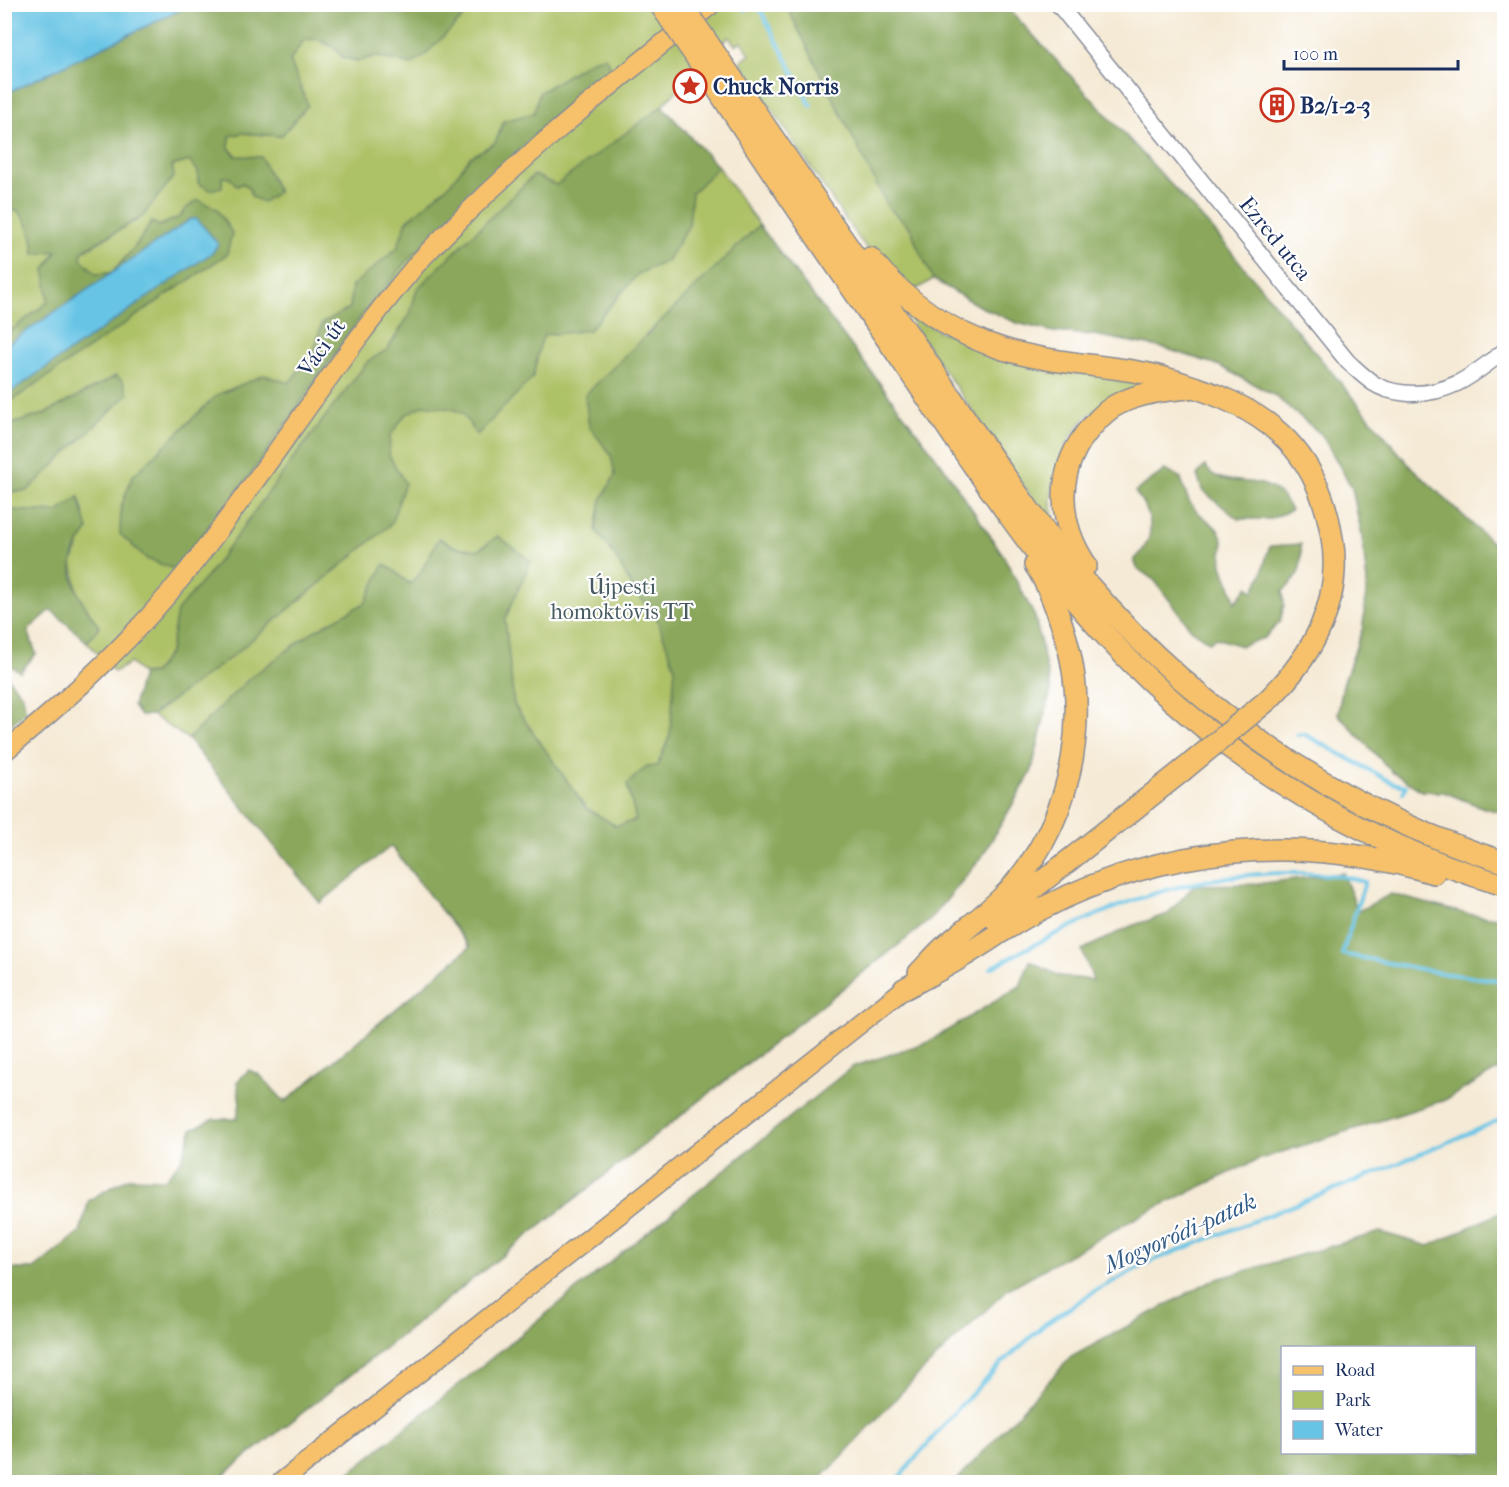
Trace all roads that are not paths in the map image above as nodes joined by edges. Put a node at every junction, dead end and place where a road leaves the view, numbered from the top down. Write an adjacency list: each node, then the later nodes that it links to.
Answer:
1 (660, 4): 5 (highway, bridge)
2 (681, 4): 5 (highway, bridge)
3 (712, 4): 11 (main road, Váci út)
4 (1058, 4): 7 (street, Ezred utca)
5 (718, 73): 6 (highway); 9 (highway)
6 (826, 213): 8 (highway); 10 (highway)
7 (1504, 351)
8 (1194, 387): 10 (highway); 15 (highway, bridge)
9 (982, 477): 13 (highway); 15 (highway)
10 (1108, 605): 12 (highway)
11 (4, 752)
12 (1504, 862)
13 (1504, 885)
14 (1504, 894): 15 (highway)
15 (904, 989): 16 (main road)
16 (281, 1482)

